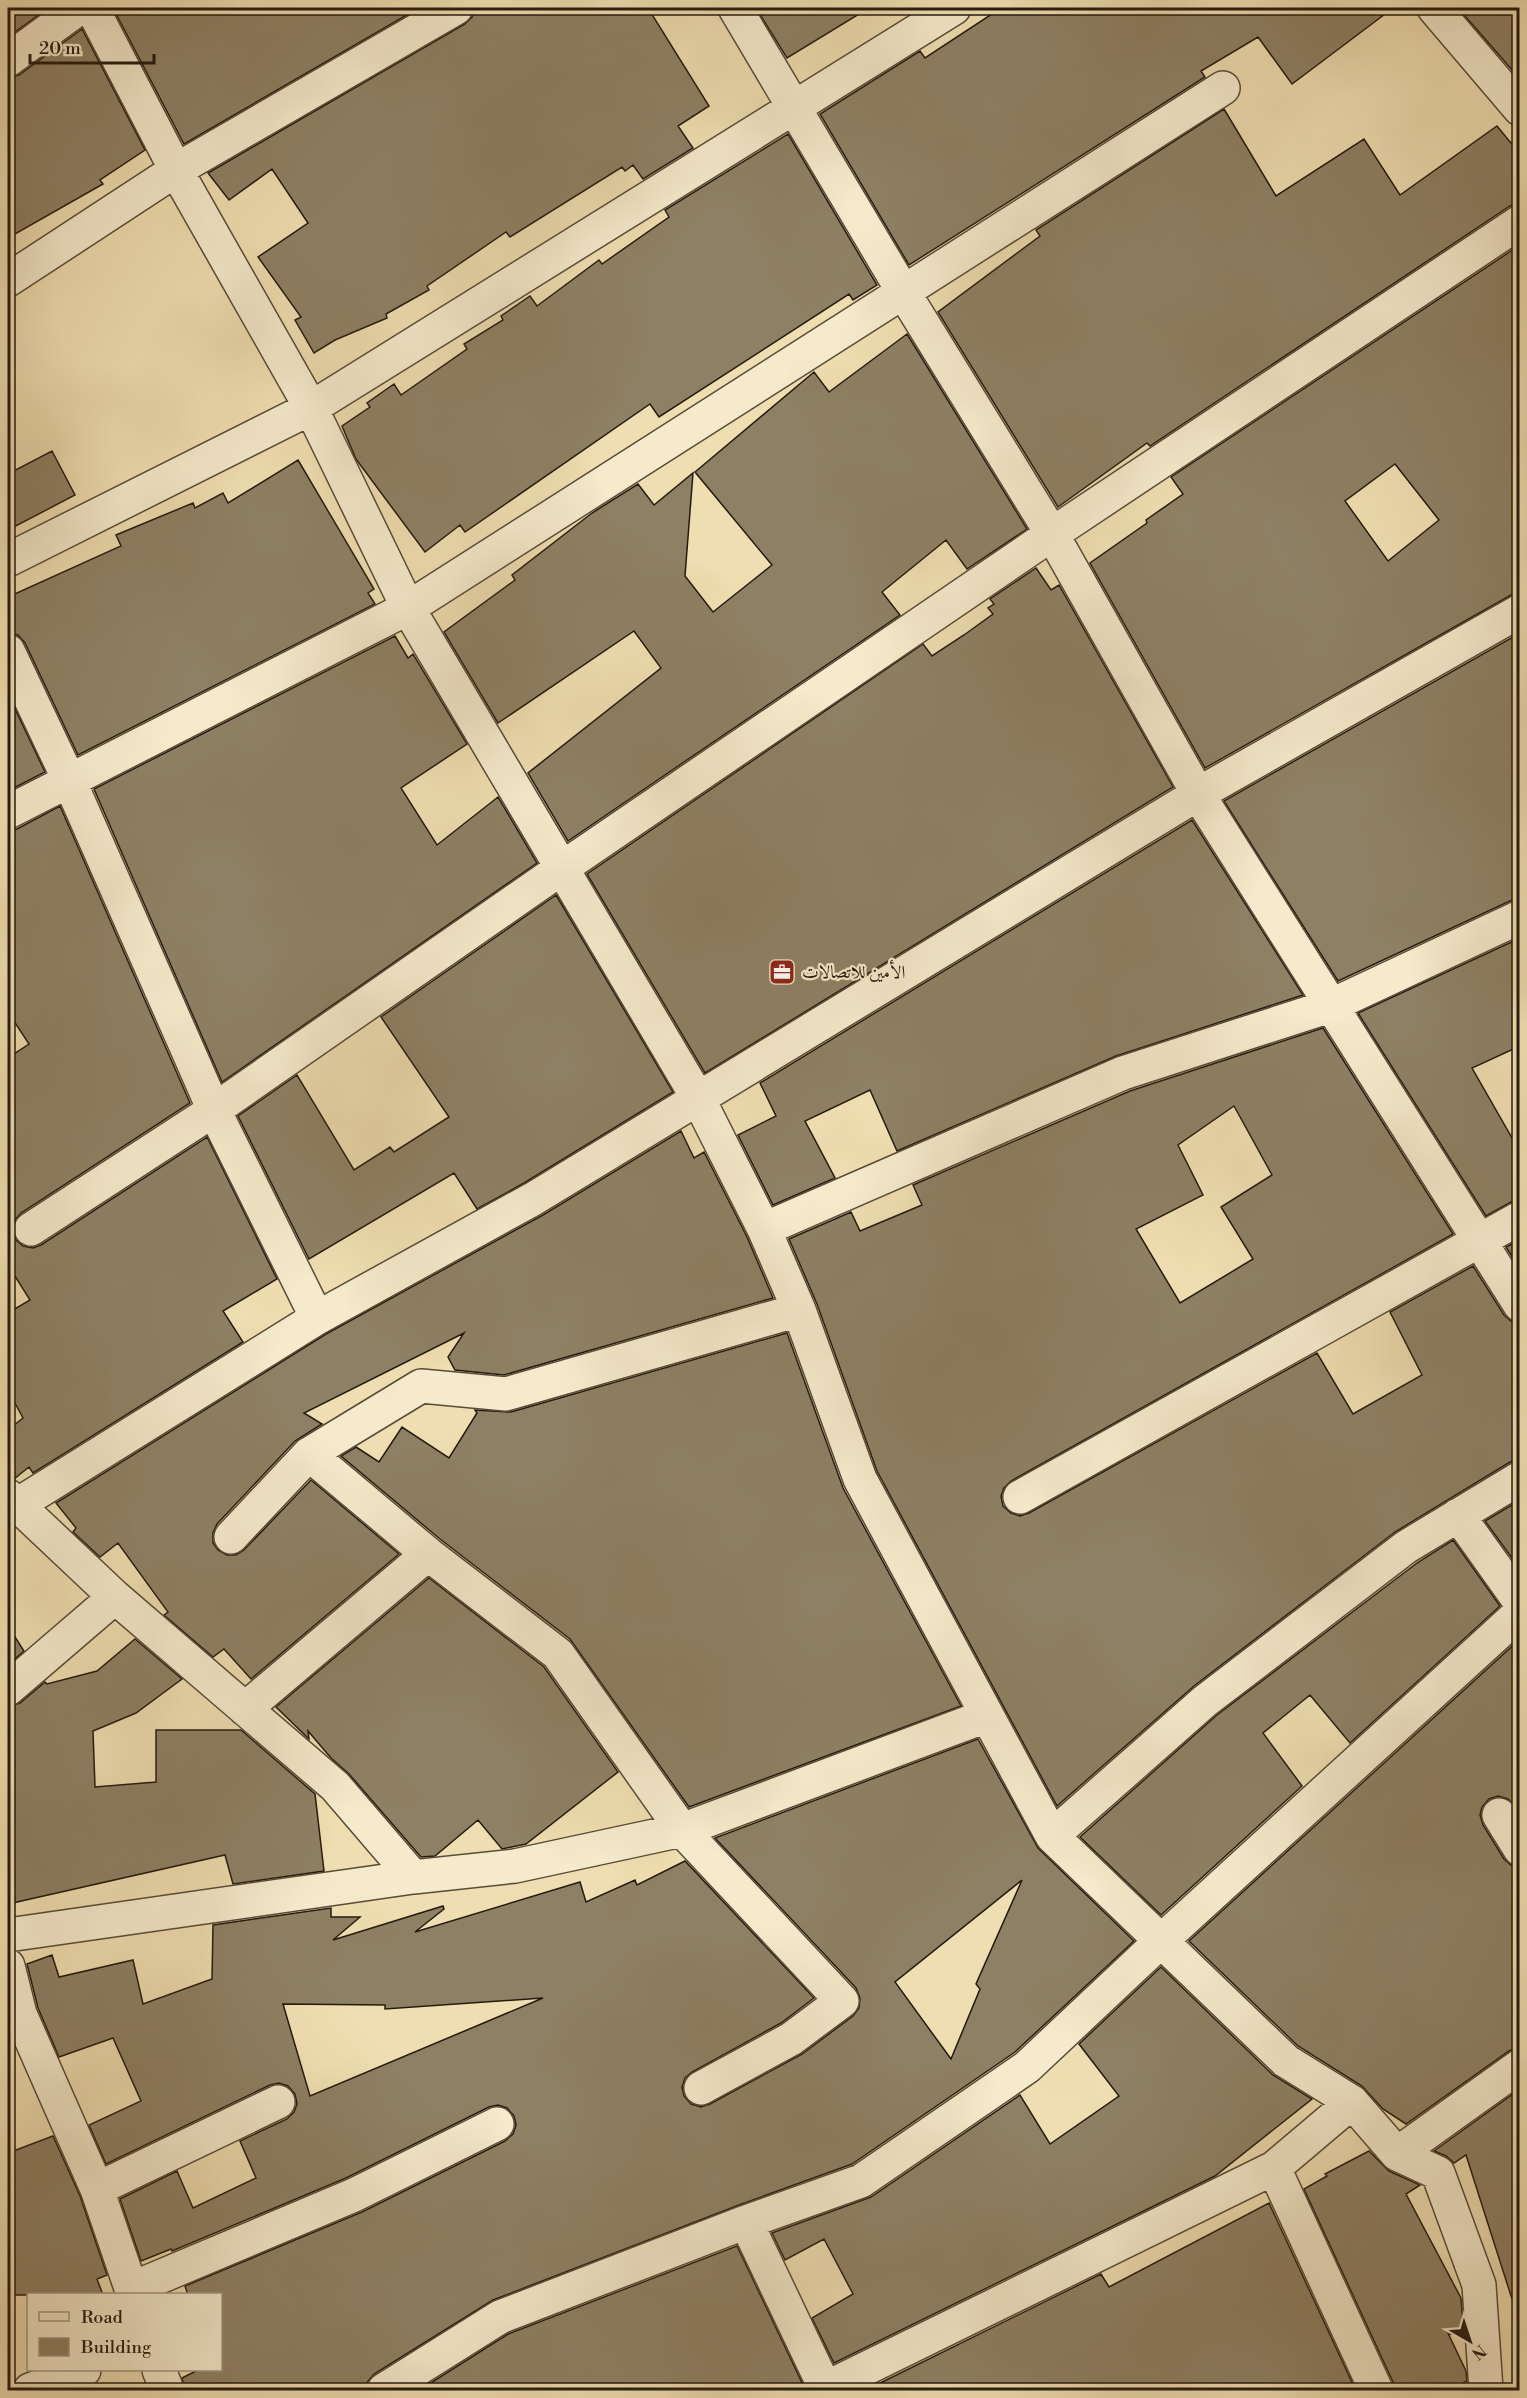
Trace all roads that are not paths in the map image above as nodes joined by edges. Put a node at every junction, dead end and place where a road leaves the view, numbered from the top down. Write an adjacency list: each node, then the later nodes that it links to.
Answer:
1 (79, 8): 7 (street)
2 (92, 8): 11 (street)
3 (456, 8): 11 (street)
4 (735, 8): 10 (street)
5 (954, 8): 10 (street)
6 (1434, 8): 9 (street)
7 (8, 60)
8 (1223, 88): 14 (street)
9 (1518, 105)
10 (792, 107): 14 (street); 15 (street)
11 (176, 170): 13 (street); 15 (street)
12 (1520, 222): 16 (street)
13 (8, 280)
14 (904, 293): 16 (street); 18 (street)
15 (311, 408): 17 (street); 18 (street)
16 (1053, 534): 22 (street); 24 (street)
17 (8, 560)
18 (408, 608): 21 (street); 24 (street)
19 (1520, 611): 22 (street)
20 (8, 651): 21 (street)
21 (69, 780): 23 (street); 28 (street)
22 (1198, 794): 26 (street); 27 (street)
23 (8, 812)
24 (562, 868): 27 (street); 28 (street)
25 (1520, 917): 26 (street)
26 (1329, 1006): 31 (street); 32 (street)
27 (699, 1100): 31 (street); 35 (street)
28 (214, 1110): 30 (street); 35 (street)
29 (1520, 1218): 32 (street)
30 (31, 1229)
31 (764, 1229): 34 (street)
32 (1479, 1238): 33 (street); 38 (street)
33 (1520, 1305)
34 (799, 1310): 36 (street); 48 (street)
35 (317, 1318): 39 (street)
36 (309, 1454): 41 (street); 42 (street)
37 (1520, 1478): 40 (street)
38 (1020, 1497)
39 (12, 1501): 43 (street)
40 (1458, 1515): 44 (street); 51 (street)
41 (231, 1537)
42 (428, 1554): 47 (street); 50 (street)
43 (115, 1597): 46 (street); 47 (street)
44 (1520, 1602)
45 (1520, 1613): 55 (street)
46 (8, 1689)
47 (245, 1709): 53 (street)
48 (986, 1716): 50 (street); 51 (street)
49 (1499, 1815): 52 (street)
50 (682, 1830): 53 (street); 59 (street)
51 (1052, 1836): 55 (street)
52 (1520, 1849)
53 (413, 1877): 54 (street)
54 (8, 1935)
55 (1161, 1941): 61 (street); 66 (street)
56 (8, 1966): 57 (street)
57 (14, 2020): 65 (street)
58 (1520, 2066): 63 (street)
59 (701, 2088)
60 (278, 2102): 65 (street)
61 (1352, 2102): 63 (street); 64 (street)
62 (497, 2124): 67 (street)
63 (1397, 2154): 75 (street)
64 (1274, 2168): 70 (street); 74 (street)
65 (97, 2189): 67 (street)
66 (746, 2222): 70 (street); 73 (street)
67 (132, 2292)
68 (81, 2371): 71 (street)
69 (159, 2371): 72 (street)
70 (824, 2390)
71 (30, 2391)
72 (167, 2391)
73 (384, 2391)
74 (1376, 2391)
75 (1486, 2391)

